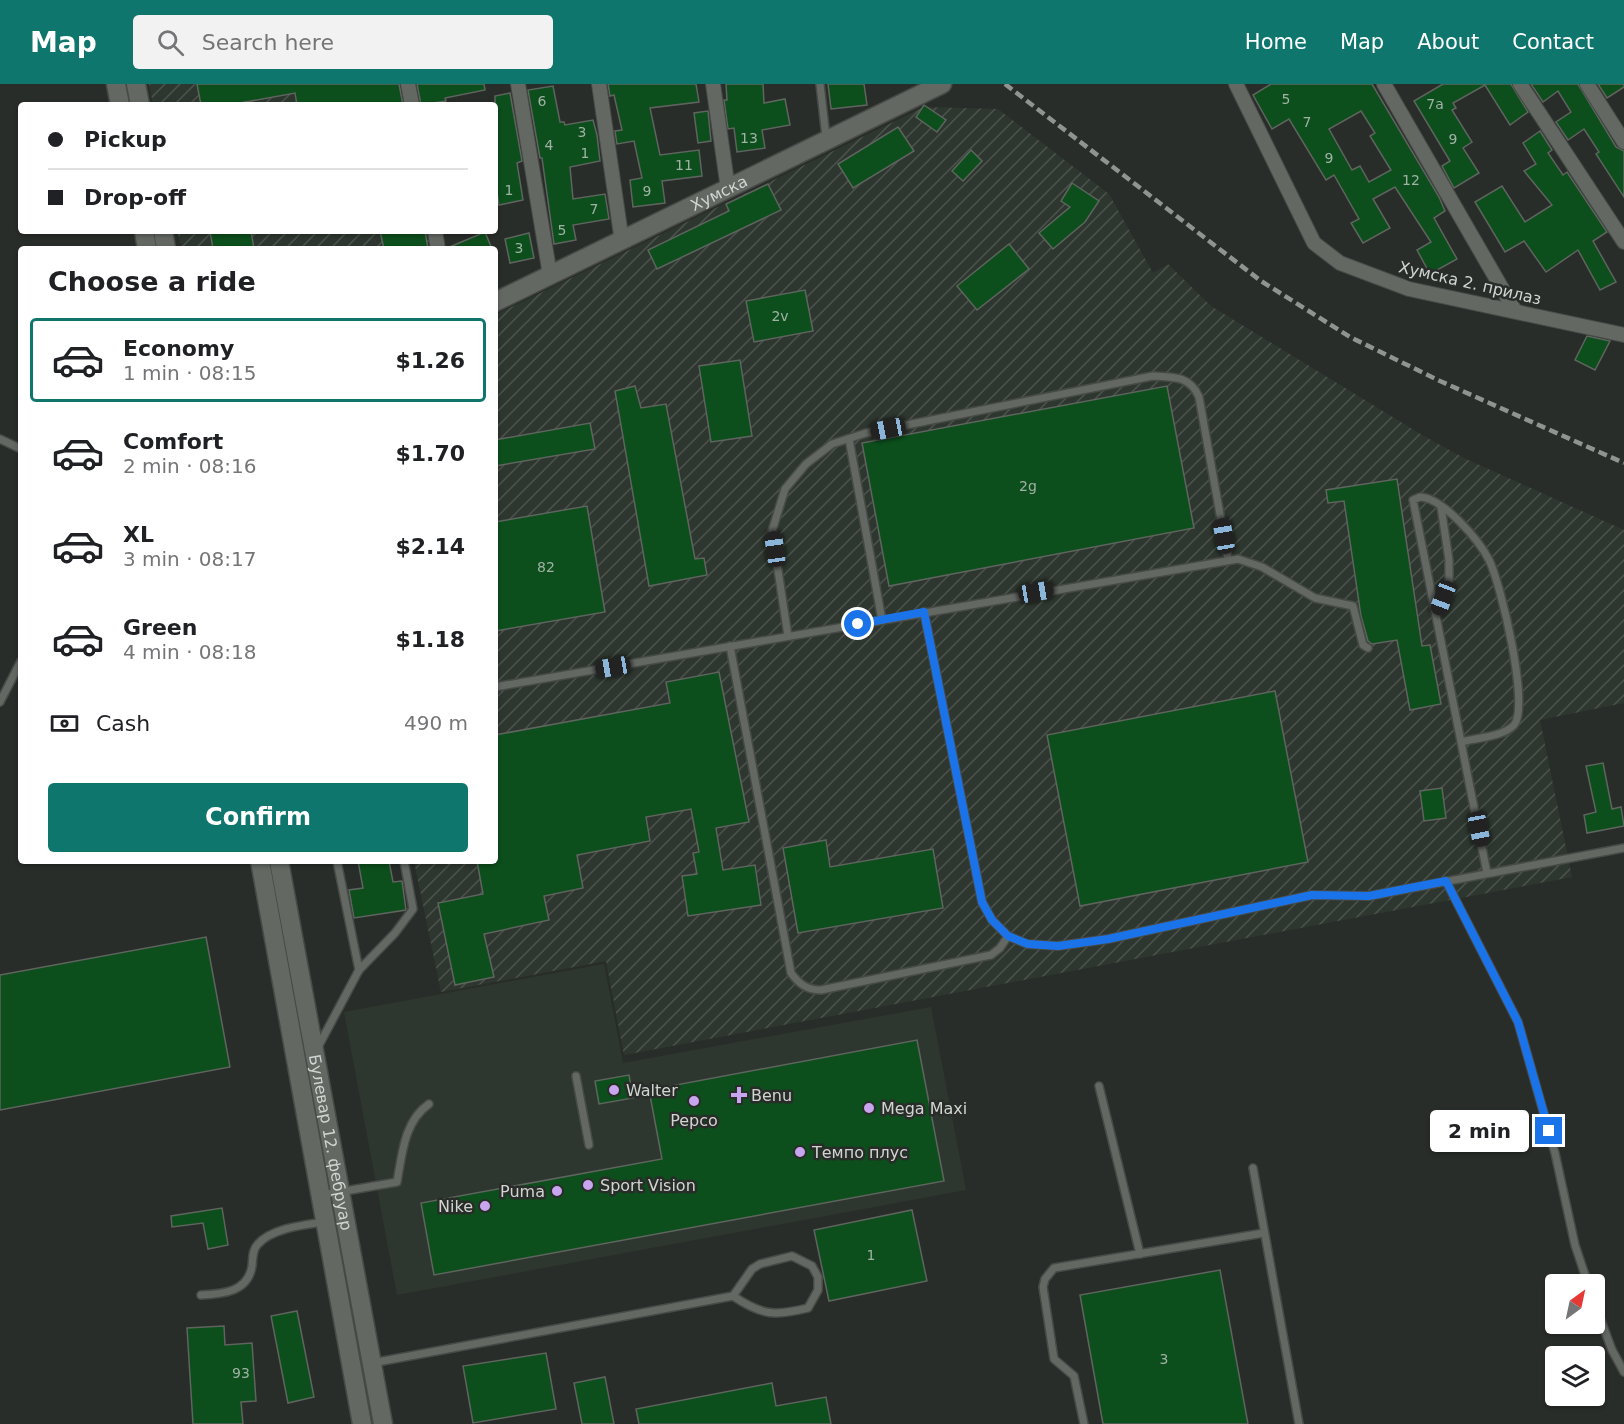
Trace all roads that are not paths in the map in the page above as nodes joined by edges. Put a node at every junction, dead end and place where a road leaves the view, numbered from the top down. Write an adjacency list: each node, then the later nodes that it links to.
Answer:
1 (116, 84): 13 (main road)
2 (136, 84): 14 (main road)
3 (408, 84): 15 (street)
4 (518, 84): 21 (street)
5 (599, 84): 19 (street)
6 (713, 84): 18 (street)
7 (820, 84): 16 (lane)
8 (942, 84): 16 (main road, Хумска)
9 (1236, 84): 23 (street, Хумска 2. прилаз)
10 (1384, 84): 23 (street)
11 (1520, 84): 20 (street)
12 (1587, 84): 17 (street)
13 (119, 102)
14 (139, 102)
15 (411, 102)
16 (827, 140): 18 (main road, Хумска)
17 (1624, 142)
18 (728, 189): 19 (main road, Хумска)
19 (622, 242): 21 (main road, Хумска)
20 (1624, 242)
21 (550, 275): 22 (main road, Хумска)
22 (498, 301)
23 (1515, 311): 24 (street, Хумска 2. прилаз)
24 (1624, 335)
25 (0, 439): 27 (lane)
26 (849, 439): 29 (lane); 32 (lane); 33 (lane)
27 (18, 448)
28 (1441, 507): 31 (lane); 31 (lane); 39 (lane)
29 (1228, 559): 30 (lane); 35 (lane)
30 (924, 612): 32 (lane); 47 (lane)
31 (1436, 615): 39 (lane)
32 (882, 620): 33 (lane)
33 (788, 636): 34 (lane)
34 (730, 646): 37 (lane); 47 (lane)
35 (1368, 648)
36 (18, 667): 38 (lane)
37 (498, 686)
38 (0, 702)
39 (1461, 742): 45 (lane)
40 (1624, 848): 45 (lane)
41 (261, 864): 56 (main road, Булевар 12. фебруар)
42 (280, 864): 49 (main road, Булевар 12. фебруар)
43 (338, 864): 48 (lane)
44 (405, 864): 48 (lane)
45 (1487, 873): 46 (lane)
46 (1446, 881): 47 (lane); 60 (lane)
47 (1008, 936)
48 (358, 970): 49 (lane)
49 (314, 1054): 55 (main road, Булевар 12. фебруар)
50 (576, 1076): 53 (lane)
51 (1099, 1086): 59 (lane)
52 (429, 1104): 55 (lane)
53 (589, 1145)
54 (1253, 1168): 58 (lane)
55 (340, 1192): 56 (lane); 64 (main road, Булевар 12. фебруар)
56 (322, 1195): 57 (main road, Булевар 12. фебруар)
57 (327, 1222): 61 (lane); 66 (main road, Булевар 12. фебруар)
58 (1264, 1233): 59 (lane); 69 (lane)
59 (1140, 1254): 68 (lane)
60 (1585, 1274)
61 (201, 1295)
62 (734, 1296): 62 (lane); 64 (lane)
63 (1605, 1331): 65 (lane)
64 (372, 1363): 67 (main road, Булевар 12. фебруар)
65 (1624, 1372)
66 (362, 1424)
67 (383, 1424)
68 (1084, 1424)
69 (1299, 1424)

